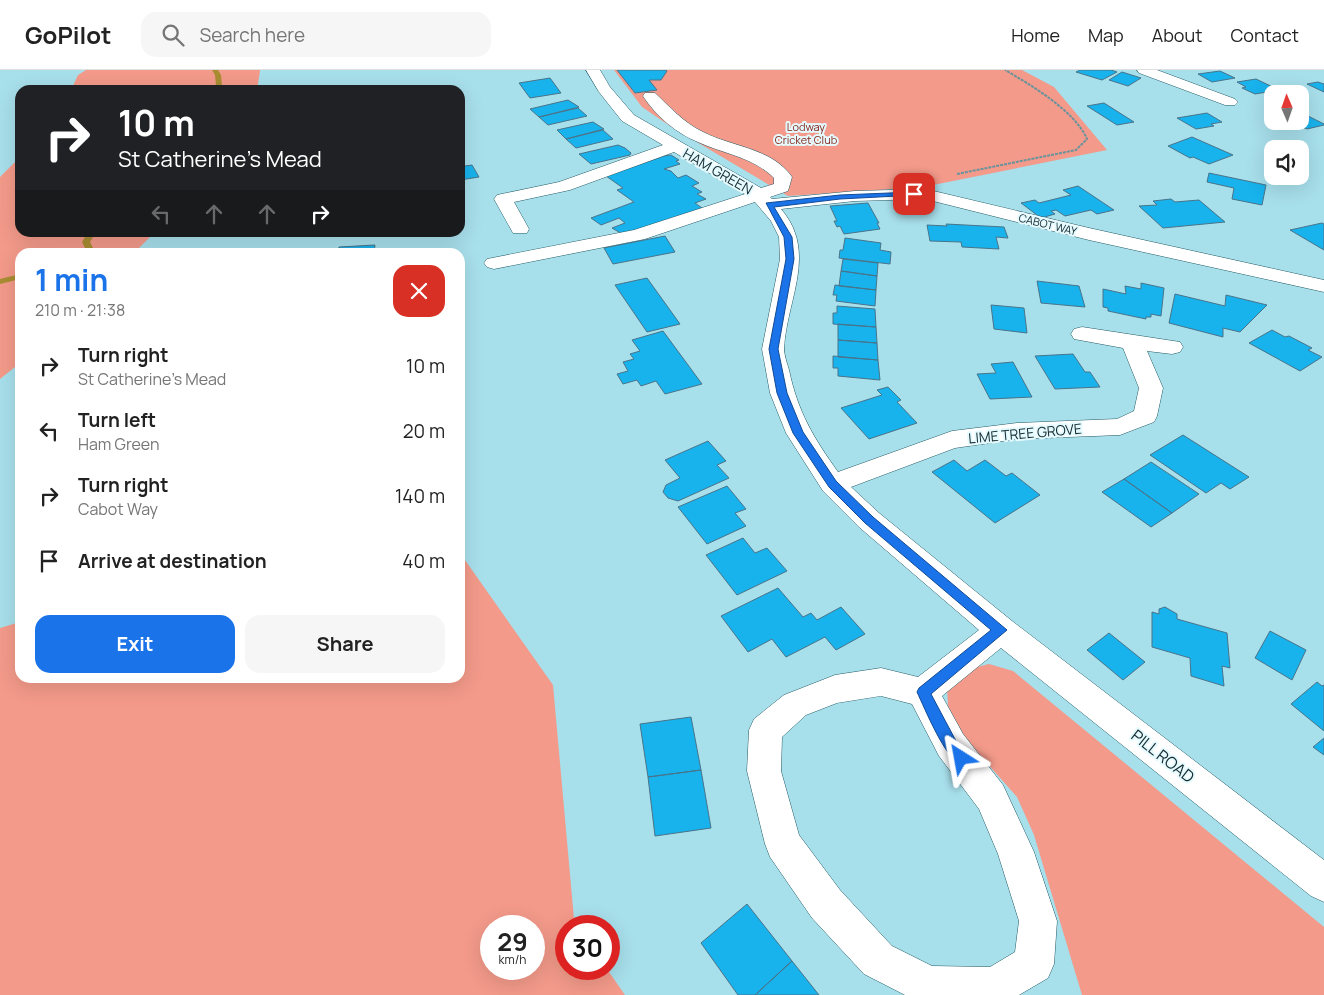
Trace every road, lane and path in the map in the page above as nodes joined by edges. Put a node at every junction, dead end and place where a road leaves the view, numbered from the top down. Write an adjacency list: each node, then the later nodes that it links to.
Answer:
1 (593, 70): 6 (street, HAM GREEN)
2 (1005, 70): 7 (path)
3 (1144, 70): 5 (street)
4 (650, 96): 8 (street)
5 (1230, 102)
6 (676, 146): 8 (street, HAM GREEN); 9 (street)
7 (950, 176)
8 (764, 200): 10 (street); 11 (street, CABOT WAY); 15 (street, HAM GREEN)
9 (520, 229)
10 (494, 262)
11 (1324, 286)
12 (1082, 334): 13 (street)
13 (1132, 343): 14 (street); 15 (street, LIME TREE GROVE)
14 (1172, 347)
15 (832, 484): 16 (street, HAM GREEN)
16 (1000, 630): 17 (street); 18 (street, PILL ROAD)
17 (924, 692): 17 (street)
18 (1324, 883)

